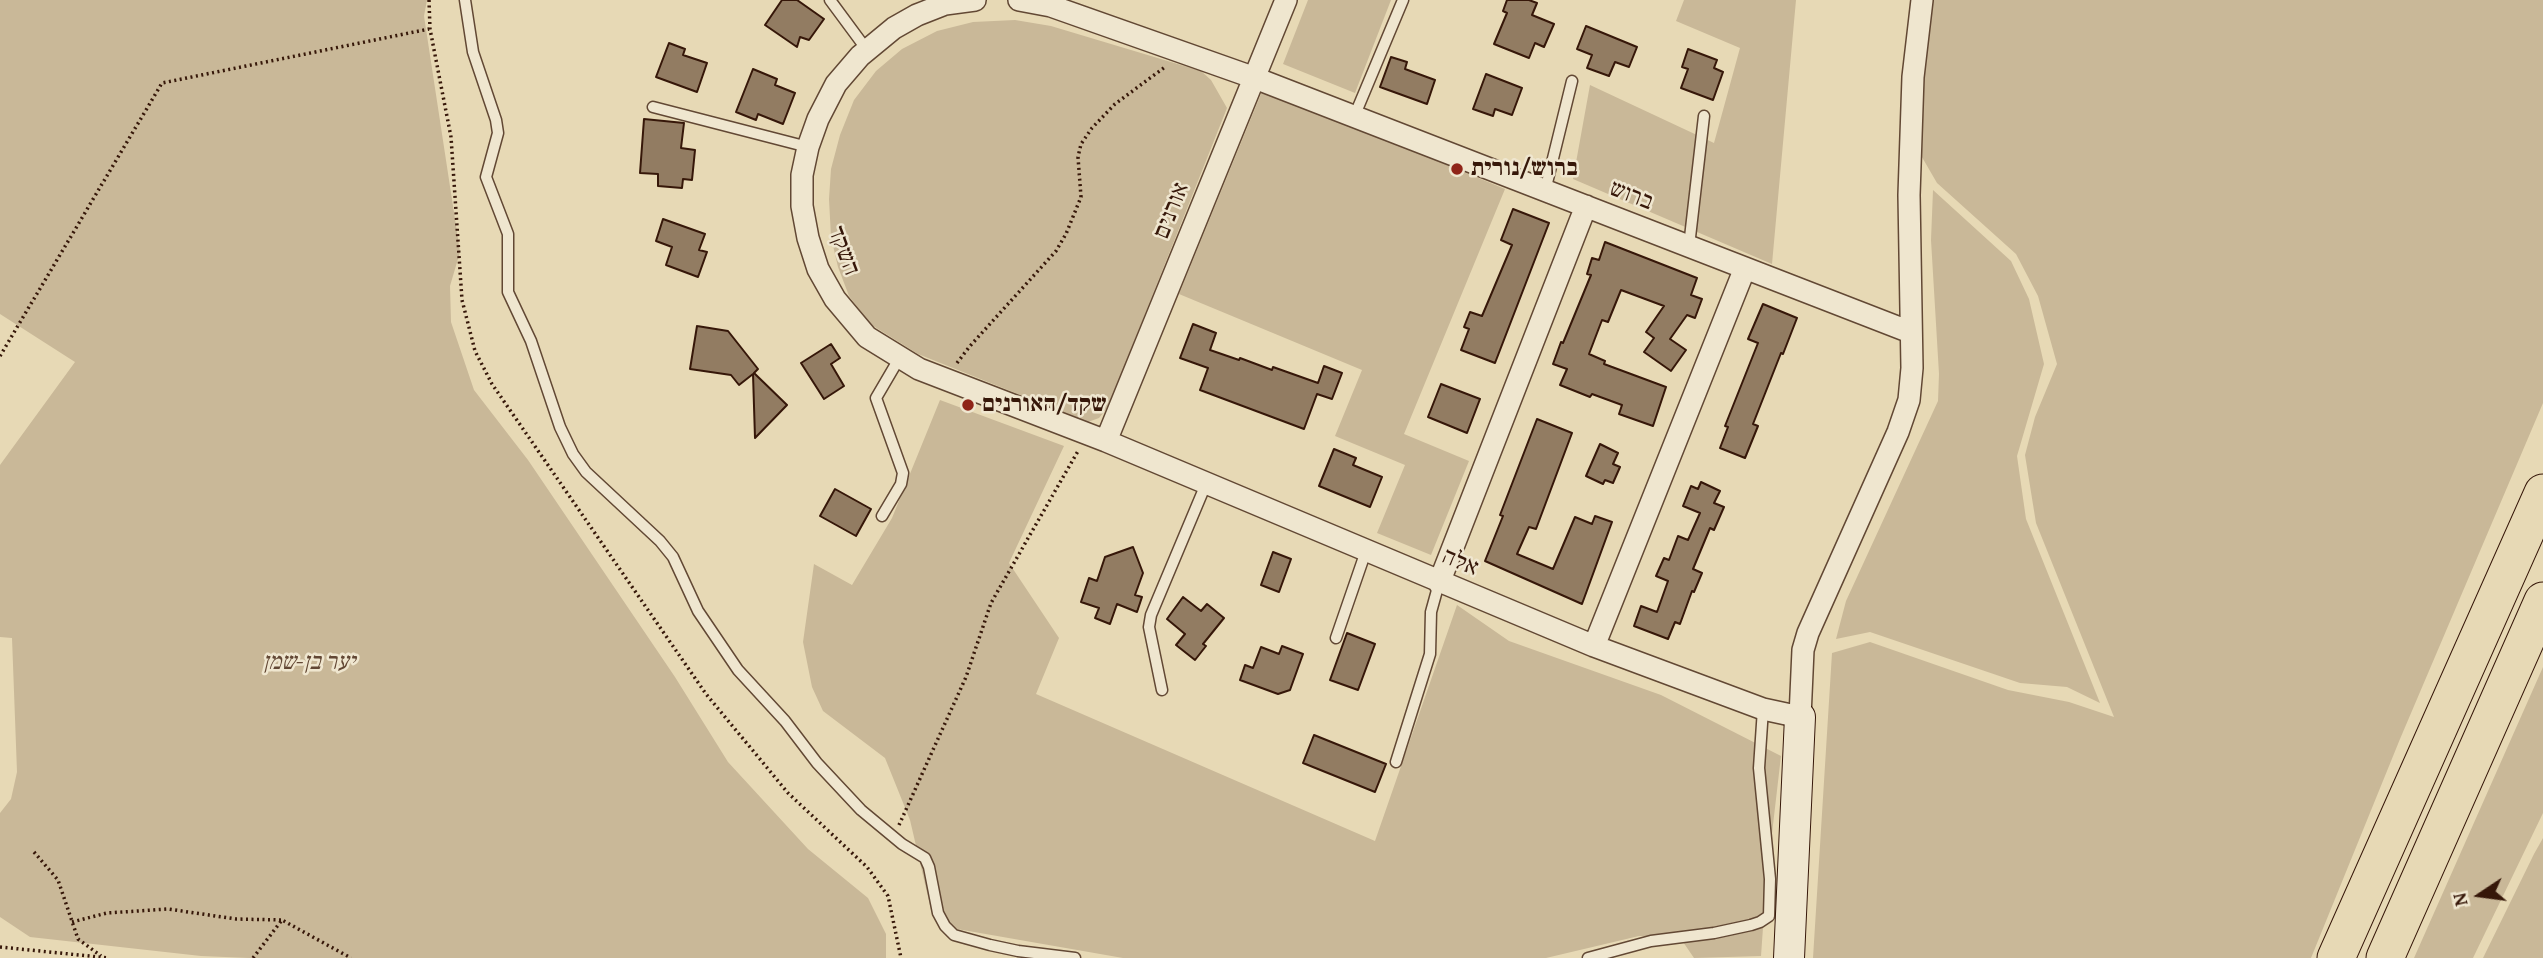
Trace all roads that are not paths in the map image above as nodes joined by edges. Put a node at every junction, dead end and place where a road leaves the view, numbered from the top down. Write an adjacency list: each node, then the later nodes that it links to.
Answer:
1 (465, 0): 34 (lane)
2 (830, 0): 8 (lane)
3 (975, 0): 8 (street, השקד)
4 (1019, 0): 9 (street)
5 (1286, 0): 9 (street, אורנים)
6 (1403, 0): 13 (lane)
7 (1922, 0): 19 (street)
8 (867, 50): 14 (street, השקד)
9 (1255, 78): 13 (street, ברוש); 21 (street, אורנים)
10 (1572, 81): 15 (lane)
11 (653, 107): 14 (lane)
12 (1704, 116): 17 (lane)
13 (1354, 117): 15 (street, ברוש)
14 (808, 147): 20 (street, השקד)
15 (1545, 191): 16 (street, ברוש)
16 (1586, 206): 17 (street, ברוש); 26 (street)
17 (1689, 246): 18 (street, ברוש)
18 (1745, 268): 19 (street, ברוש); 29 (street)
19 (1910, 332): 32 (street)
20 (900, 357): 21 (street, השקד); 24 (lane)
21 (1097, 438): 22 (street, אלה)
22 (1206, 484): 25 (street, אלה); 30 (lane)
23 (2543, 493): 37 (highway)
24 (882, 516)
25 (1366, 551): 26 (street, אלה); 28 (lane)
26 (1439, 583): 29 (street, אלה); 33 (lane)
27 (2543, 601): 38 (highway)
28 (1336, 638)
29 (1594, 646): 31 (street, אלה)
30 (1162, 690)
31 (1763, 709): 32 (street, אלה); 35 (lane)
32 (1800, 717): 36 (main road)
33 (1396, 762)
34 (1074, 958)
35 (1588, 958)
36 (1789, 958)
37 (2336, 958)
38 (2385, 958)

